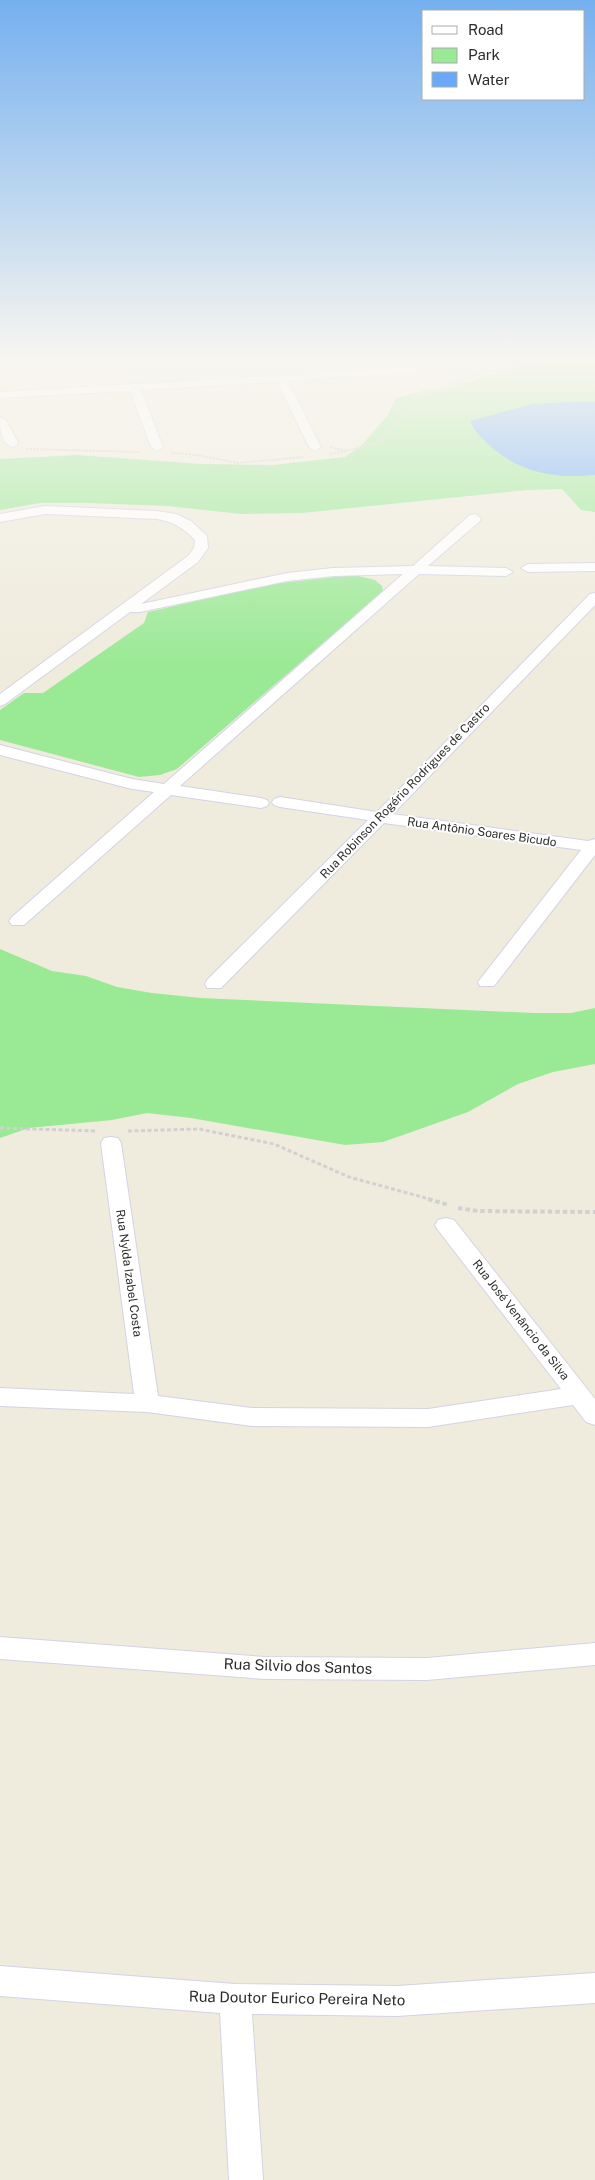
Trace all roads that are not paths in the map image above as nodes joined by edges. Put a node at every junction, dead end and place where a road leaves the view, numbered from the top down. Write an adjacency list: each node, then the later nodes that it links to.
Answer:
1 (0, 518): 7 (street)
2 (475, 518): 5 (street)
3 (595, 567): 4 (street)
4 (528, 568)
5 (414, 571): 6 (street); 8 (street); 13 (street)
6 (506, 572)
7 (172, 575): 8 (street); 10 (street)
8 (212, 592): 10 (street)
9 (595, 597): 16 (street, Rua Robinson Rogério Rodrigues de Castro)
10 (123, 609): 11 (street)
11 (0, 701)
12 (0, 750): 13 (street)
13 (165, 791): 15 (street); 18 (street)
14 (280, 802): 16 (street, Rua Antônio Soares Bicudo)
15 (261, 803)
16 (382, 816): 17 (street, Rua Antônio Soares Bicudo); 20 (street, Rua Robinson Rogério Rodrigues de Castro)
17 (594, 846): 19 (street)
18 (18, 921)
19 (487, 982)
20 (214, 984)
21 (111, 1135): 25 (street, Rua Nylda Izabel Costa)
22 (446, 1224): 23 (street, Rua José Venâncio da Silva)
23 (579, 1395): 25 (street); 26 (street, Rua José Venâncio da Silva)
24 (0, 1397): 25 (street)
25 (147, 1403)
26 (595, 1416)
27 (0, 1648): 28 (street, Rua Silvio dos Santos)
28 (595, 1654)
29 (0, 1981): 31 (street, Rua Doutor Eurico Pereira Neto)
30 (595, 1988): 31 (street, Rua Doutor Eurico Pereira Neto)
31 (235, 2000): 32 (street)
32 (246, 2180)

